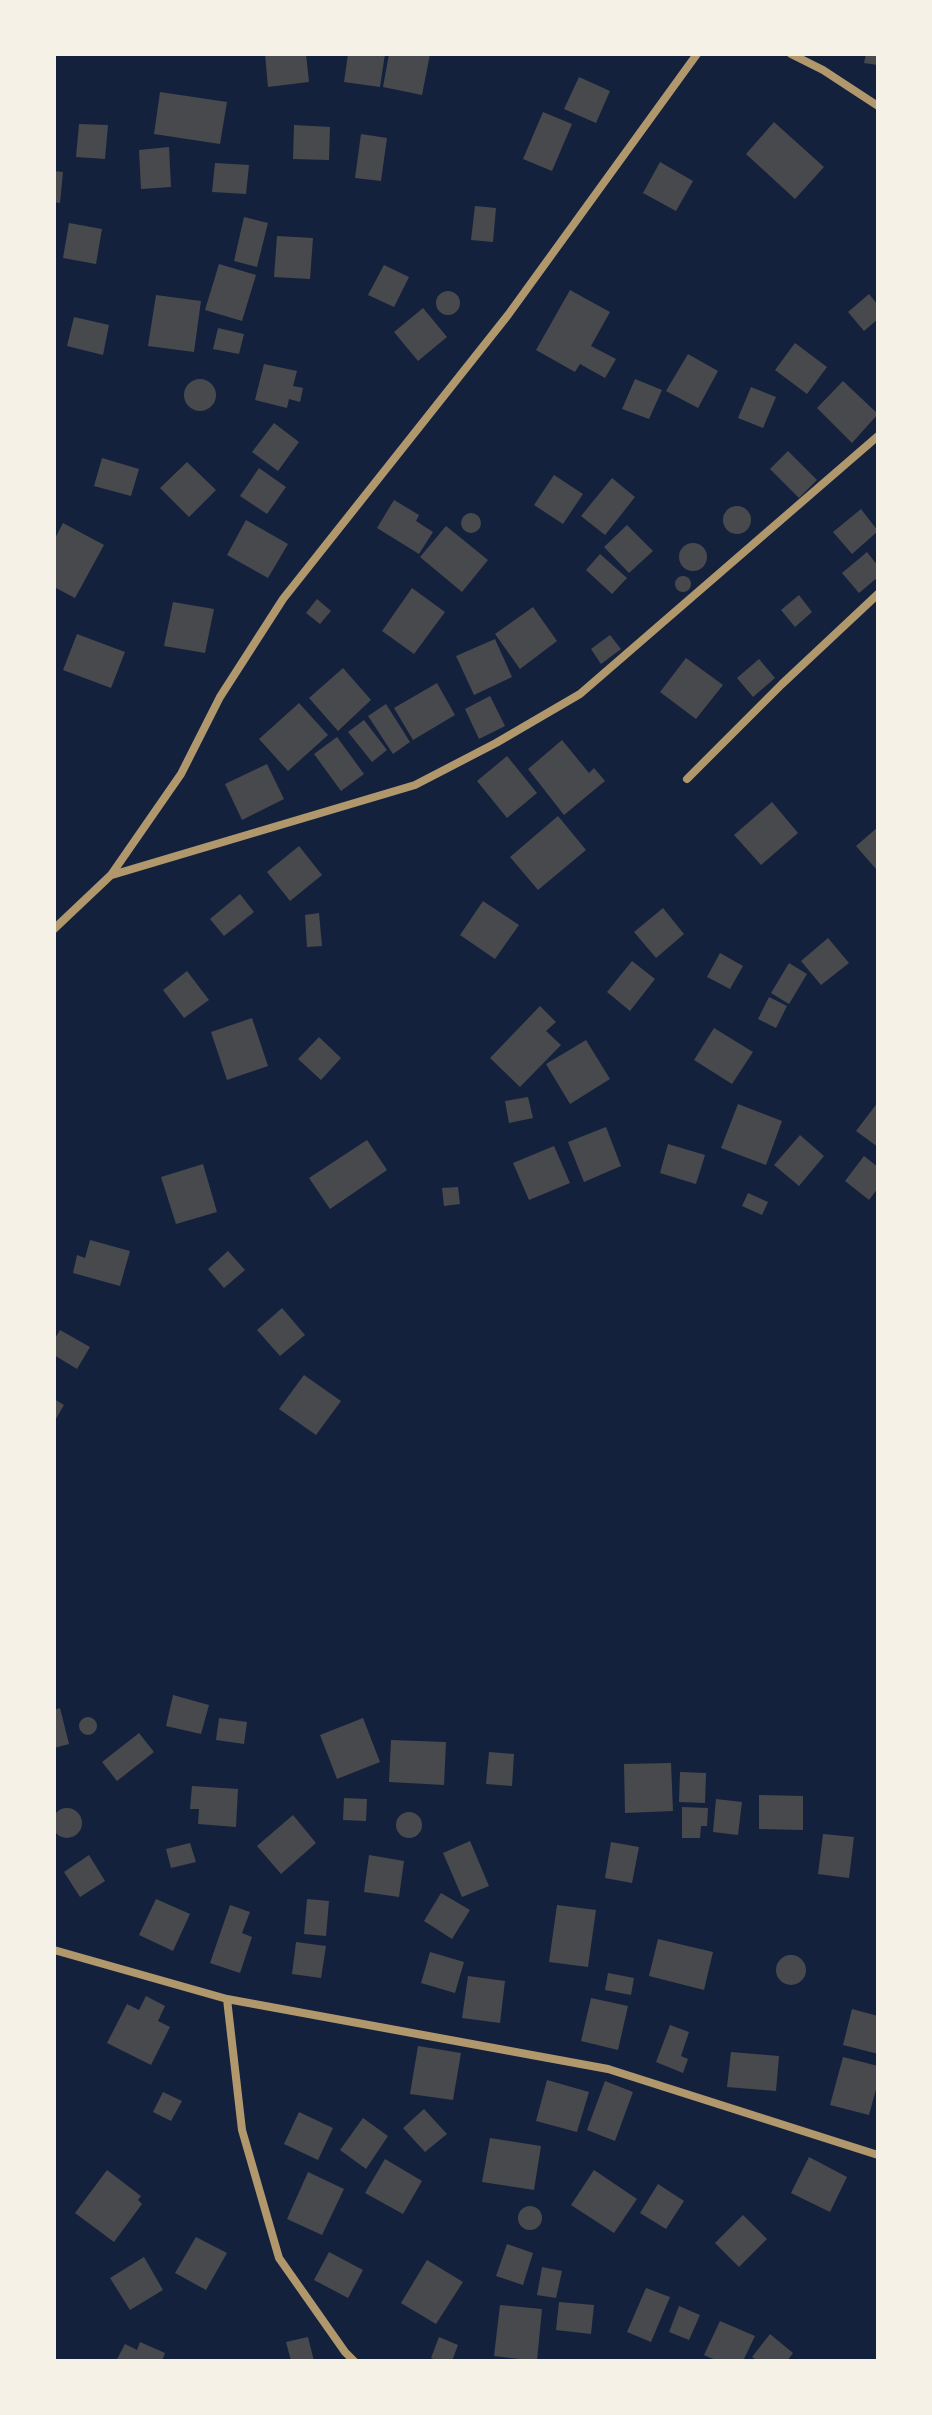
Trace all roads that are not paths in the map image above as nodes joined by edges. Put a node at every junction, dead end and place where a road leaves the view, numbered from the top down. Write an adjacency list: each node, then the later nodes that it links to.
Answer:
1 (697, 54): 7 (street)
2 (791, 54): 3 (street)
3 (878, 106)
4 (878, 436): 7 (street)
5 (878, 594): 6 (street)
6 (687, 779)
7 (111, 875): 8 (street)
8 (54, 929)
9 (54, 1950): 10 (street)
10 (227, 1999): 11 (street); 12 (street)
11 (878, 2155)
12 (354, 2361)

